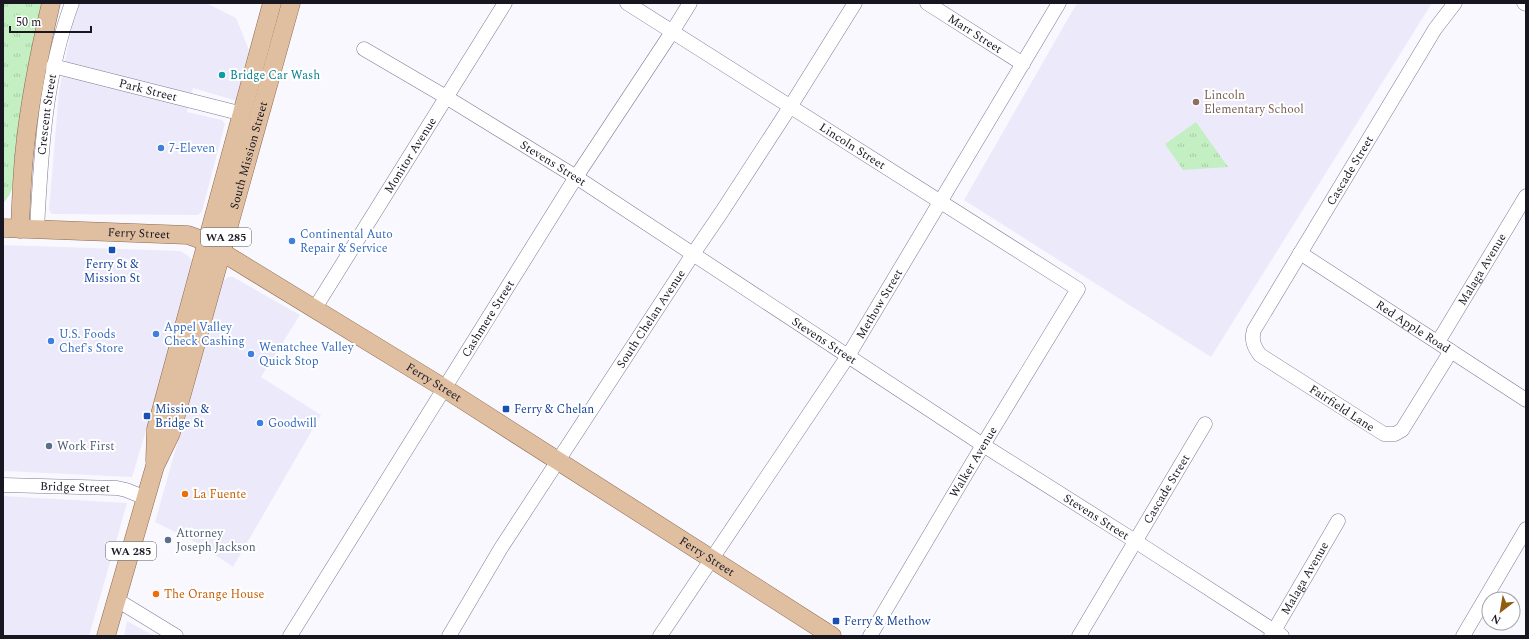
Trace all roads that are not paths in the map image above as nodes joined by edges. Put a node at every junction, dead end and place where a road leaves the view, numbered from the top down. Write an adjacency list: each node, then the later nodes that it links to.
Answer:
1 (51, 3): 22 (main road)
2 (72, 3): 15 (street, Crescent Street)
3 (272, 3): 18 (main road, South Mission Street / WA 285)
4 (505, 3): 16 (street, Monitor Avenue)
5 (627, 3): 12 (street, Lincoln Street)
6 (690, 3): 12 (street, Cashmere Street)
7 (855, 3): 17 (street, South Chelan Avenue)
8 (927, 3): 14 (street, Marr Street)
9 (1059, 3): 14 (street, Methow Street)
10 (1455, 3): 24 (street, Cascade Street)
11 (289, 4): 23 (main road, South Mission Street / WA 285)
12 (672, 32): 17 (street, Lincoln Street); 19 (street, Cashmere Street)
13 (364, 49): 16 (street, Stevens Street)
14 (1023, 64): 21 (street, Methow Street)
15 (54, 66): 18 (street, Park Street); 22 (street, Crescent Street)
16 (446, 97): 19 (street, Stevens Street); 27 (street, Monitor Avenue)
17 (790, 107): 21 (street, Lincoln Street); 25 (street, South Chelan Avenue)
18 (243, 114): 23 (main road, South Mission Street / WA 285)
19 (576, 176): 25 (street, Stevens Street); 32 (street, Cashmere Street)
20 (1526, 196): 29 (street, Malaga Avenue)
21 (940, 202): 26 (street, Lincoln Street); 31 (street, Methow Street)
22 (20, 229): 23 (main road, Ferry Street)
23 (215, 246): 27 (main road, Ferry Street); 38 (main road, South Mission Street / WA 285)
24 (1300, 252): 28 (street, Cascade Street); 29 (street, Red Apple Road)
25 (693, 254): 31 (street, Stevens Street); 36 (street, South Chelan Avenue)
26 (1078, 290): 35 (street, Walker Avenue)
27 (315, 308): 32 (main road, Ferry Street)
28 (1253, 341): 30 (street, Fairfield Lane)
29 (1438, 342): 30 (street, Red Apple Road)
30 (1451, 351): 33 (street, Red Apple Road)
31 (848, 356): 35 (street, Stevens Street); 42 (street, Methow Street)
32 (444, 388): 36 (main road, Ferry Street); 47 (street, Cashmere Street)
33 (1526, 400)
34 (1205, 424): 41 (street, Cascade Street)
35 (983, 445): 41 (street, Stevens Street); 51 (street, Walker Avenue)
36 (558, 462): 42 (main road, Ferry Street); 48 (street, South Chelan Avenue)
37 (3, 485): 38 (street, Bridge Street)
38 (146, 498): 43 (main road, South Mission Street / WA 285)
39 (1338, 521): 44 (street, Malaga Avenue)
40 (1526, 529): 53 (street)
41 (1135, 541): 44 (street, Stevens Street); 52 (street, Cascade Street)
42 (712, 560): 49 (street, Methow Street); 50 (main road, Ferry Street)
43 (117, 600): 45 (main road, South Mission Street / WA 285); 46 (street)
44 (1276, 634)
45 (106, 636)
46 (176, 636)
47 (290, 636)
48 (449, 636)
49 (660, 636)
50 (832, 636)
51 (870, 636)
52 (1079, 636)
53 (1463, 636)

